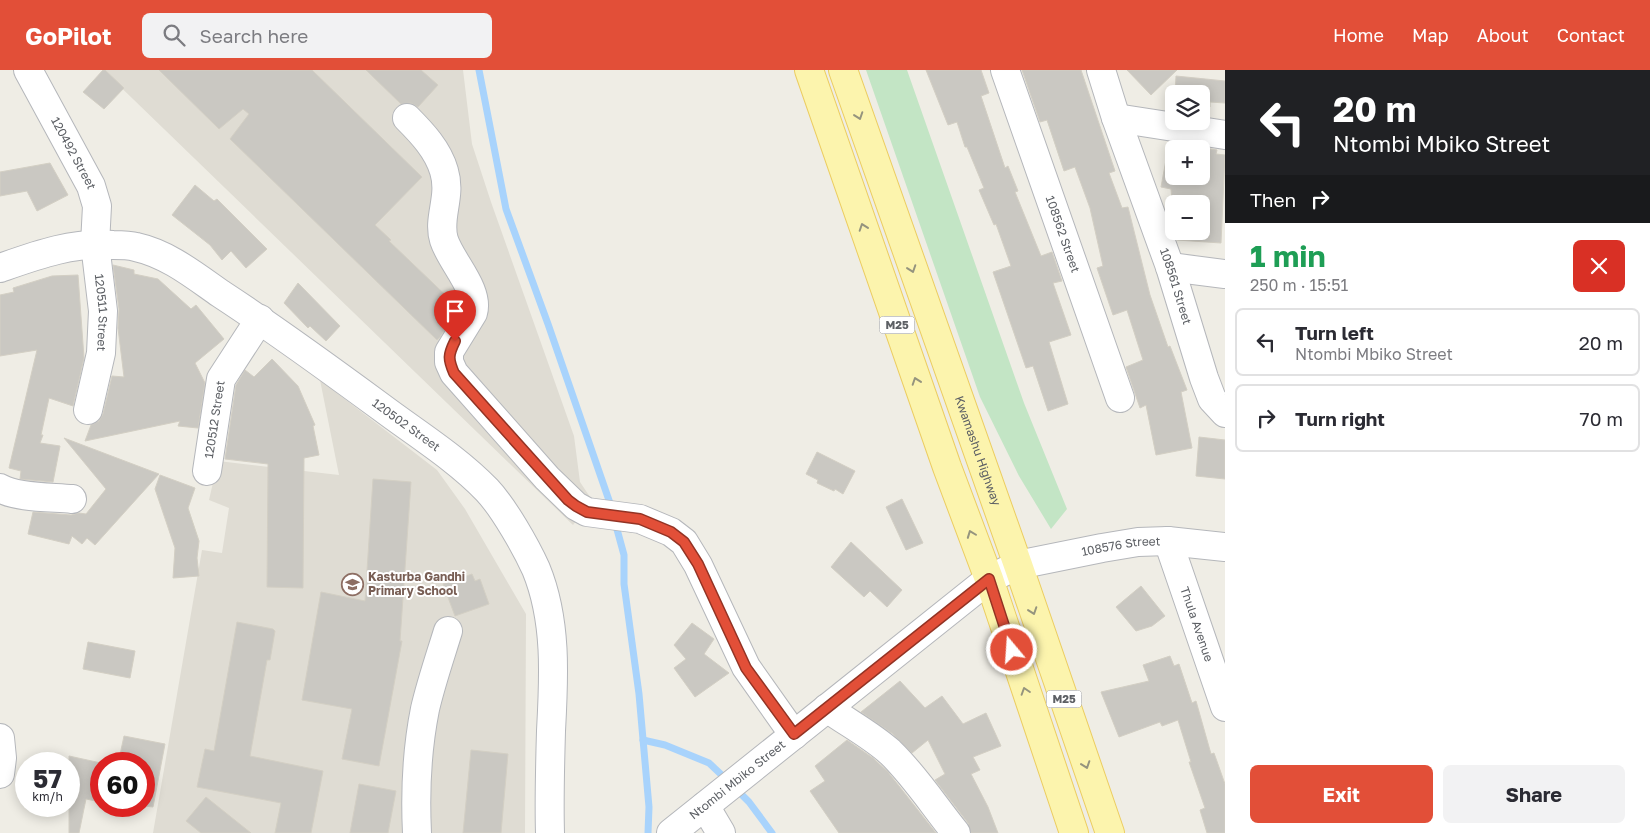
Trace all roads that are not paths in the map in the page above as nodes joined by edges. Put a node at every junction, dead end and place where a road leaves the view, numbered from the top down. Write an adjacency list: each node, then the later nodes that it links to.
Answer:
1 (28, 70): 9 (street, 120492 Street)
2 (809, 70): 23 (main road, M25, one-way to 2)
3 (843, 70): 22 (main road, Kwamashu Highway / M25, one-way to 22)
4 (1005, 70): 14 (street, 108562 Street)
5 (1101, 70): 7 (street, 108561 Street)
6 (407, 118): 27 (street)
7 (1116, 118): 8 (street); 10 (street, 108561 Street)
8 (1225, 135)
9 (95, 244): 11 (street, 120502 Street); 13 (street, 120502 Street); 15 (street, 120511 Street)
10 (1170, 267): 12 (street); 16 (street, 108561 Street)
11 (0, 268)
12 (1225, 274)
13 (260, 319): 17 (street, 120512 Street); 33 (street, 120502 Street)
14 (1120, 398)
15 (88, 410)
16 (1225, 413)
17 (207, 471)
18 (0, 488): 19 (street)
19 (72, 499)
20 (1168, 541): 21 (street, 108576 Street); 22 (street, 108576 Street); 25 (street, Thula Avenue)
21 (1225, 547)
22 (1018, 565): 23 (street, Ntombi Mbiko Street); 37 (main road, Kwamashu Highway / M25, one-way to 37)
23 (989, 579): 26 (street, Ntombi Mbiko Street); 36 (main road, M25, one-way to 23)
24 (448, 631): 32 (street)
25 (1225, 707)
26 (827, 708): 27 (street, Ntombi Mbiko Street); 35 (street)
27 (794, 734): 30 (street, Ntombi Mbiko Street)
28 (0, 738): 29 (street)
29 (0, 774)
30 (711, 801): 31 (street, Ntombi Mbiko Street); 34 (street)
31 (678, 828)
32 (417, 833)
33 (550, 833)
34 (721, 833)
35 (956, 833)
36 (1074, 833)
37 (1110, 833)

